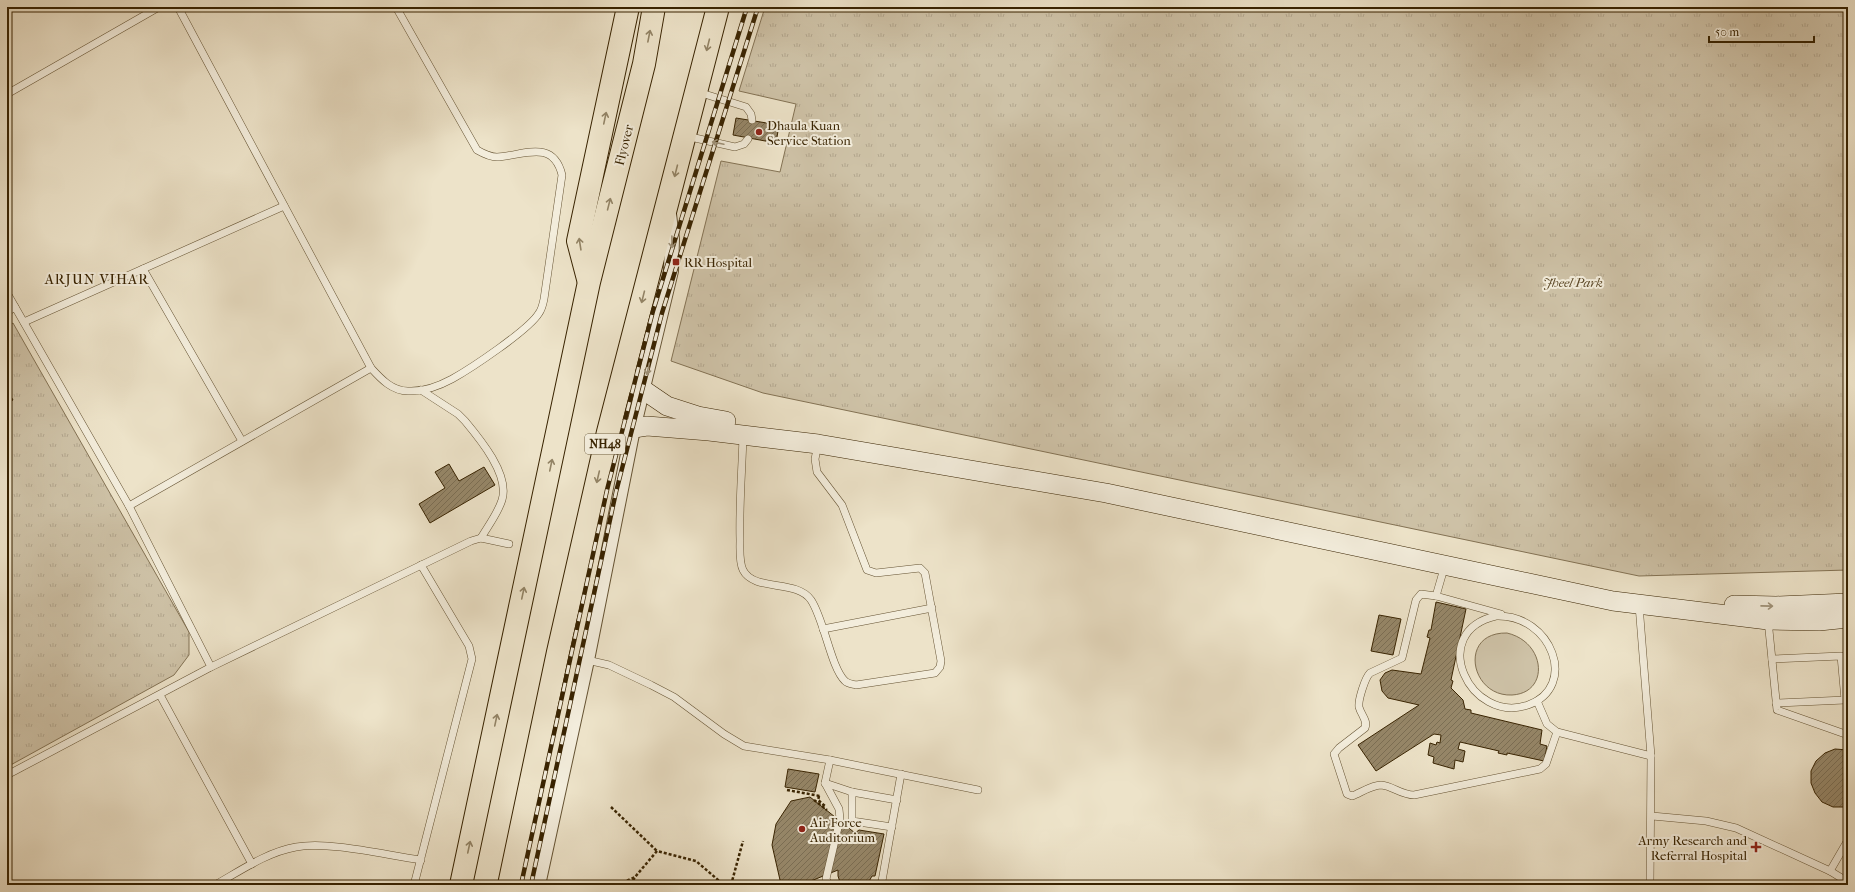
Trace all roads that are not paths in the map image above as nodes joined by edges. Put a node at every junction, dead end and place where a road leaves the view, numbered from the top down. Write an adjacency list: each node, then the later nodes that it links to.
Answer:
1 (159, 7): 8 (lane)
2 (178, 7): 13 (lane)
3 (396, 7): 22 (lane)
4 (628, 7): 15 (highway, one-way to 4)
5 (654, 7): 15 (highway, Flyover, one-way to 5)
6 (718, 7): 7 (highway, NH48, one-way to 7)
7 (696, 91): 9 (lane); 10 (highway, NH48)
8 (7, 94)
9 (752, 120)
10 (685, 136): 11 (lane, one-way to 10); 12 (highway, NH48, one-way to 12)
11 (748, 139)
12 (667, 203): 21 (highway, NH48, one-way to 21); 23 (street, one-way to 23)
13 (284, 206): 14 (lane); 20 (lane)
14 (143, 269): 19 (lane); 28 (lane)
15 (589, 282): 68 (highway, Flyover, one-way to 15)
16 (7, 293): 17 (lane)
17 (15, 307): 18 (lane); 19 (lane)
18 (7, 312)
19 (24, 322): 30 (lane)
20 (370, 368): 22 (lane); 28 (lane)
21 (623, 376): 23 (main road); 26 (highway, NH48)
22 (421, 390): 31 (lane)
23 (643, 391): 24 (main road); 25 (street)
24 (679, 420): 25 (main road); 27 (main road); 36 (main road, one-way to 36)
25 (633, 429): 26 (main road); 44 (street)
26 (608, 432): 69 (highway, NH48, one-way to 69)
27 (743, 436): 29 (main road); 42 (lane)
28 (242, 441): 30 (lane)
29 (818, 444): 34 (main road); 38 (lane)
30 (128, 506): 45 (lane)
31 (482, 538): 32 (lane); 33 (lane)
32 (509, 544)
33 (421, 565): 45 (lane); 62 (lane)
34 (1445, 565): 35 (lane); 37 (main road)
35 (1436, 596): 39 (lane); 49 (lane)
36 (1848, 603)
37 (1639, 605): 41 (main road); 51 (lane)
38 (932, 608): 42 (lane); 42 (lane)
39 (1515, 618): 47 (lane); 47 (lane)
40 (1848, 618): 41 (main road)
41 (1768, 620): 43 (lane)
42 (823, 629)
43 (1772, 659): 48 (lane); 48 (lane)
44 (587, 660): 52 (lane); 70 (street)
45 (211, 667): 46 (lane)
46 (160, 695): 54 (lane); 63 (lane)
47 (1537, 701): 49 (lane)
48 (1776, 703): 50 (lane)
49 (1558, 732): 51 (lane)
50 (1848, 735)
51 (1650, 756): 59 (lane)
52 (830, 760): 53 (lane); 55 (lane)
53 (901, 774): 56 (lane); 58 (lane)
54 (7, 775)
55 (825, 784): 57 (lane); 71 (lane)
56 (978, 790)
57 (852, 792): 58 (lane); 60 (lane)
58 (897, 800): 60 (lane)
59 (1652, 816): 64 (lane); 73 (lane)
60 (892, 827): 72 (lane)
61 (1848, 840): 64 (lane)
62 (421, 860): 63 (lane); 67 (lane)
63 (252, 864): 66 (lane)
64 (1830, 871): 65 (lane)
65 (1848, 882)
66 (215, 885)
67 (414, 885)
68 (461, 885)
69 (509, 885)
70 (538, 885)
71 (829, 885)
72 (879, 885)
73 (1650, 885)

